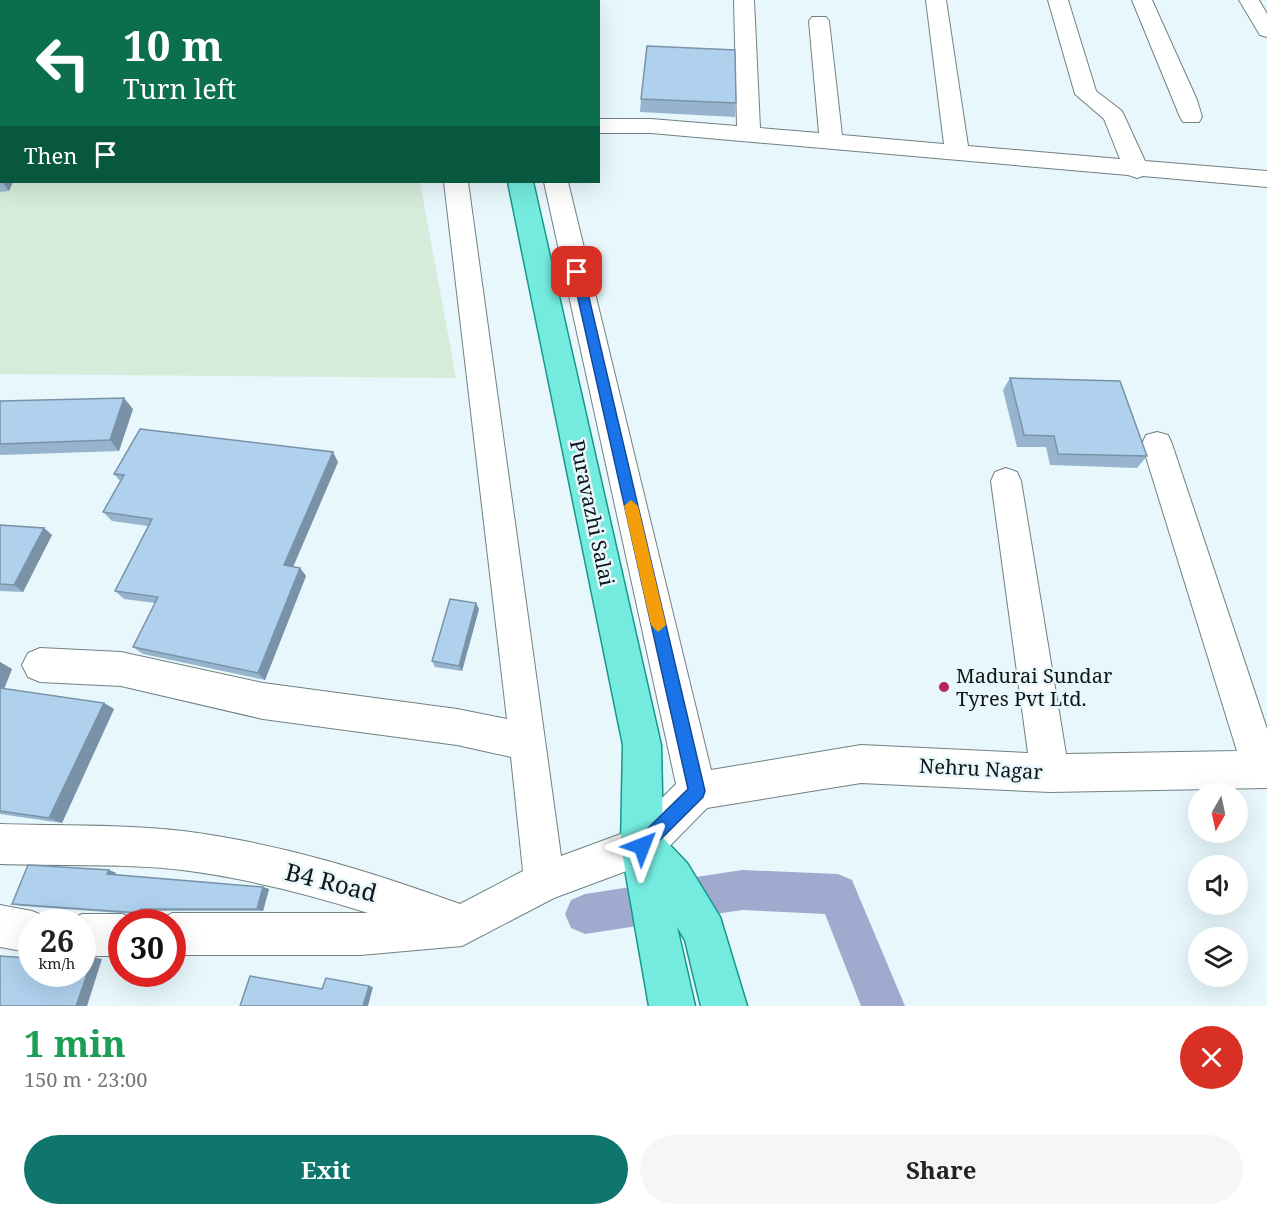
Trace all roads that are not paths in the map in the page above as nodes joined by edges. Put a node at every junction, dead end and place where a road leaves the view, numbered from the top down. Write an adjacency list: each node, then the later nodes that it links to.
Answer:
1 (744, 0): 10 (street)
2 (936, 0): 12 (street)
3 (1058, 0): 13 (street)
4 (1142, 0): 8 (street)
5 (1250, 0): 7 (street)
6 (819, 21): 11 (street)
7 (1267, 31)
8 (1191, 117)
9 (600, 126): 10 (street)
10 (749, 134): 11 (street)
11 (831, 141): 12 (street)
12 (957, 152): 13 (street)
13 (1137, 170): 14 (street)
14 (1262, 179): 18 (street)
15 (456, 183): 22 (street)
16 (520, 183): 27 (main road, Puravazhi Salai)
17 (556, 183): 25 (street)
18 (1267, 203)
19 (1157, 444): 23 (street)
20 (1006, 481): 24 (street)
21 (40, 665): 22 (street)
22 (528, 742): 28 (street)
23 (1264, 768): 24 (street, Nehru Nagar)
24 (1050, 772): 25 (street, Nehru Nagar)
25 (697, 791): 27 (street)
26 (0, 844): 29 (street, B4 Road)
27 (654, 869): 28 (street); 33 (main road, Puravazhi Salai); 34 (main road)
28 (544, 882): 29 (street)
29 (462, 925): 32 (street)
30 (0, 926): 31 (street)
31 (18, 929)
32 (186, 934)
33 (672, 1006)
34 (724, 1006)

